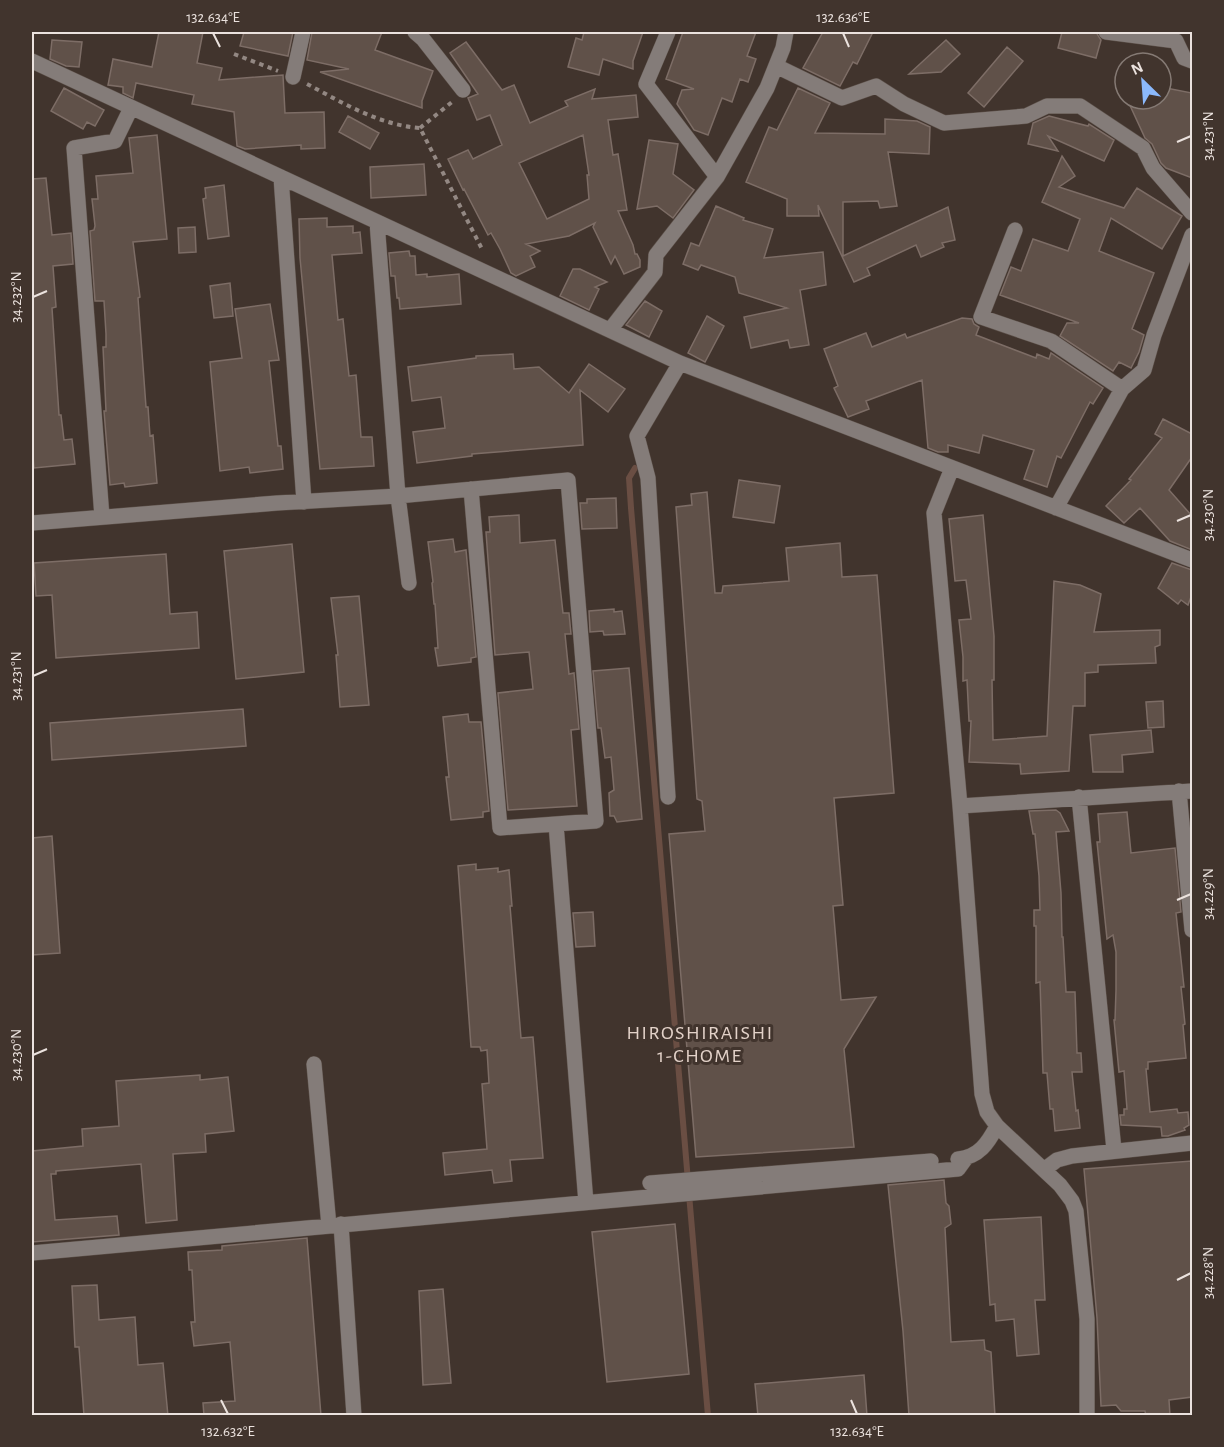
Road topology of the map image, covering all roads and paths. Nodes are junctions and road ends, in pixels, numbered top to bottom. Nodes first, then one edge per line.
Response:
1 (303, 32) edge
2 (415, 32) edge
3 (668, 32) edge
4 (786, 32) edge
5 (1106, 32) edge
6 (234, 54) dead end
7 (1192, 61) edge
8 (32, 62) edge
9 (776, 66) junction
10 (293, 77) junction
11 (463, 90) joint
12 (131, 108) junction
13 (420, 128) junction
14 (281, 177) junction
15 (717, 177) junction
16 (1192, 213) edge
17 (377, 222) junction
18 (1015, 230) dead end
19 (1192, 235) edge
20 (496, 278) junction
21 (610, 330) junction
22 (680, 363) junction
23 (1122, 389) junction
24 (952, 468) junction
25 (471, 489) junction
26 (398, 496) junction
27 (304, 502) junction
28 (1056, 508) junction
29 (102, 517) junction
30 (32, 523) edge
31 (1192, 560) edge
32 (409, 583) dead end
33 (1186, 791) edge
34 (668, 796) dead end
35 (1079, 797) junction
36 (960, 806) junction
37 (556, 824) junction
38 (1192, 930) edge
39 (314, 1064) dead end
40 (997, 1126) junction
41 (1192, 1143) edge
42 (1114, 1150) junction
43 (1045, 1169) junction
44 (650, 1183) dead end
45 (687, 1187) junction
46 (586, 1203) junction
47 (335, 1225) junction
48 (32, 1253) edge
49 (354, 1416) edge
50 (1087, 1416) edge

1 - 10 street
2 - 11 street
3 - 15 street
4 - 9 street
5 - 7 street
6 - 10 path
8 - 12 street
9 - 15 street
9 - 16 street
10 - 13 path
11 - 13 path
12 - 14 street
12 - 29 street
13 - 20 path
14 - 17 street
14 - 27 street
15 - 21 street
17 - 20 street
17 - 26 street
18 - 23 street
19 - 23 street
20 - 21 street
21 - 22 street
22 - 24 street
22 - 34 street
23 - 28 street
24 - 28 street
24 - 36 street
25 - 26 street
25 - 37 street
25 - 37 street
26 - 27 street
26 - 32 street
27 - 29 street
28 - 31 street
29 - 30 street
33 - 35 street
33 - 38 street
35 - 36 street
35 - 42 street
36 - 40 street
37 - 46 street
39 - 47 street
40 - 43 street
40 - 45 street
41 - 42 street
42 - 43 street
43 - 50 street
44 - 45 street
45 - 46 street
46 - 47 street
47 - 48 street
47 - 49 street

